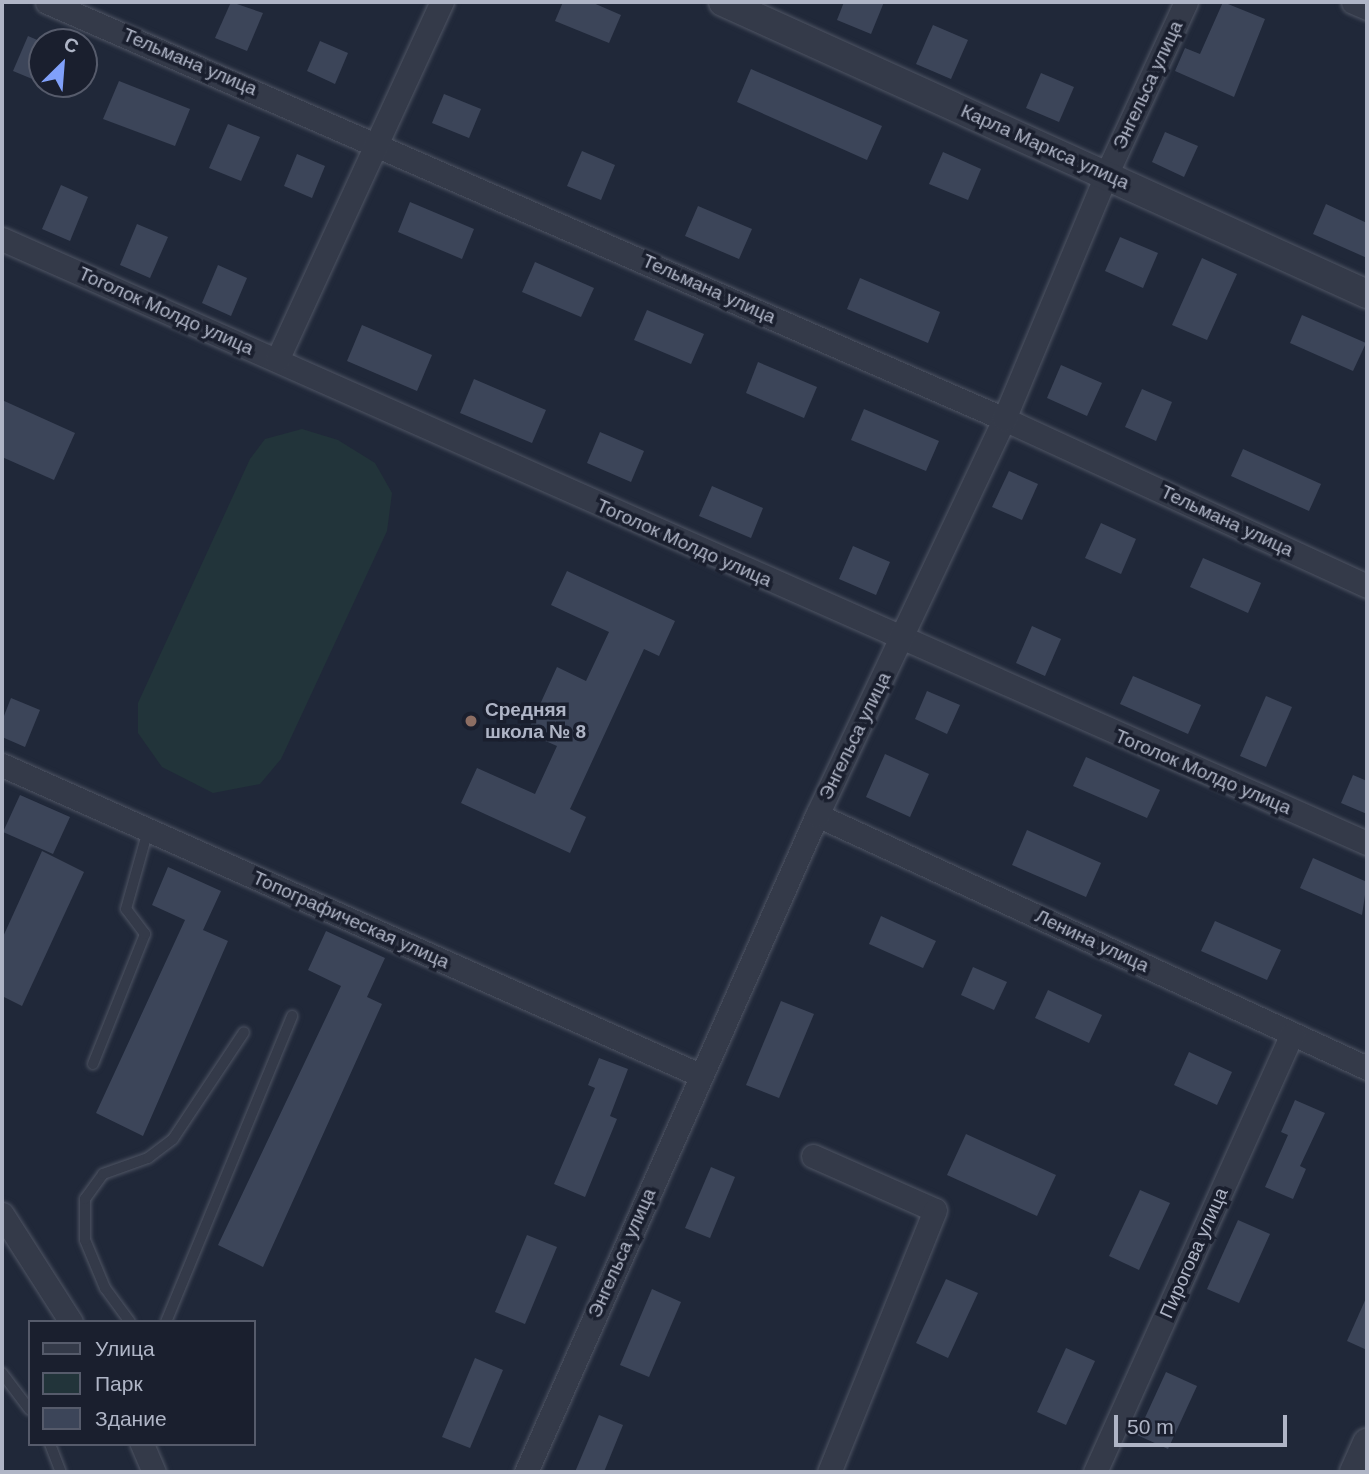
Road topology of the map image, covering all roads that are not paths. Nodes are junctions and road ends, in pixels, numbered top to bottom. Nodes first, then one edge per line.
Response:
1 (47, 2) edge
2 (442, 2) edge
3 (723, 2) edge
4 (1186, 2) edge
5 (1353, 2) edge
6 (1367, 8) edge
7 (379, 143) junction
8 (1106, 175) junction
9 (2, 239) edge
10 (1367, 294) edge
11 (277, 360) junction
12 (1004, 419) junction
13 (1367, 586) edge
14 (901, 640) junction
15 (3, 769) edge
16 (817, 815) junction
17 (148, 830) junction
18 (1367, 843) edge
19 (292, 1016) dead end
20 (244, 1032) dead end
21 (1292, 1034) junction
22 (93, 1064) dead end
23 (1367, 1068) edge
24 (700, 1075) junction
25 (813, 1157) dead end
26 (2, 1214) edge
27 (70, 1320) edge
28 (129, 1320) edge
29 (167, 1320) edge
30 (2, 1373) edge
31 (28, 1407) edge
32 (1367, 1443) edge
33 (51, 1446) edge
34 (143, 1446) edge
35 (61, 1472) edge
36 (154, 1472) edge
37 (526, 1472) edge
38 (829, 1472) edge
39 (1095, 1472) edge
40 (1354, 1472) edge

1 - 7 street, Тельмана улица
2 - 7 street
3 - 8 street, Карла Маркса улица
4 - 8 street, Энгельса улица
5 - 6 street
7 - 11 street
7 - 12 street, Тельмана улица
8 - 10 street, Карла Маркса улица
8 - 12 street, Энгельса улица
9 - 11 street, Тоголок Молдо улица
11 - 14 street, Тоголок Молдо улица
12 - 13 street, Тельмана улица
12 - 14 street, Энгельса улица
14 - 16 street, Энгельса улица
14 - 18 street, Тоголок Молдо улица
15 - 17 street, Топографическая улица
16 - 21 street, Ленина улица
16 - 24 street, Энгельса улица
17 - 22 lane
17 - 24 street, Топографическая улица
19 - 29 lane
20 - 28 lane
21 - 23 street, Ленина улица
21 - 39 street, Пирогова улица
24 - 37 street, Энгельса улица
25 - 38 street
26 - 27 street
30 - 31 lane
32 - 40 street
33 - 35 lane
34 - 36 street

